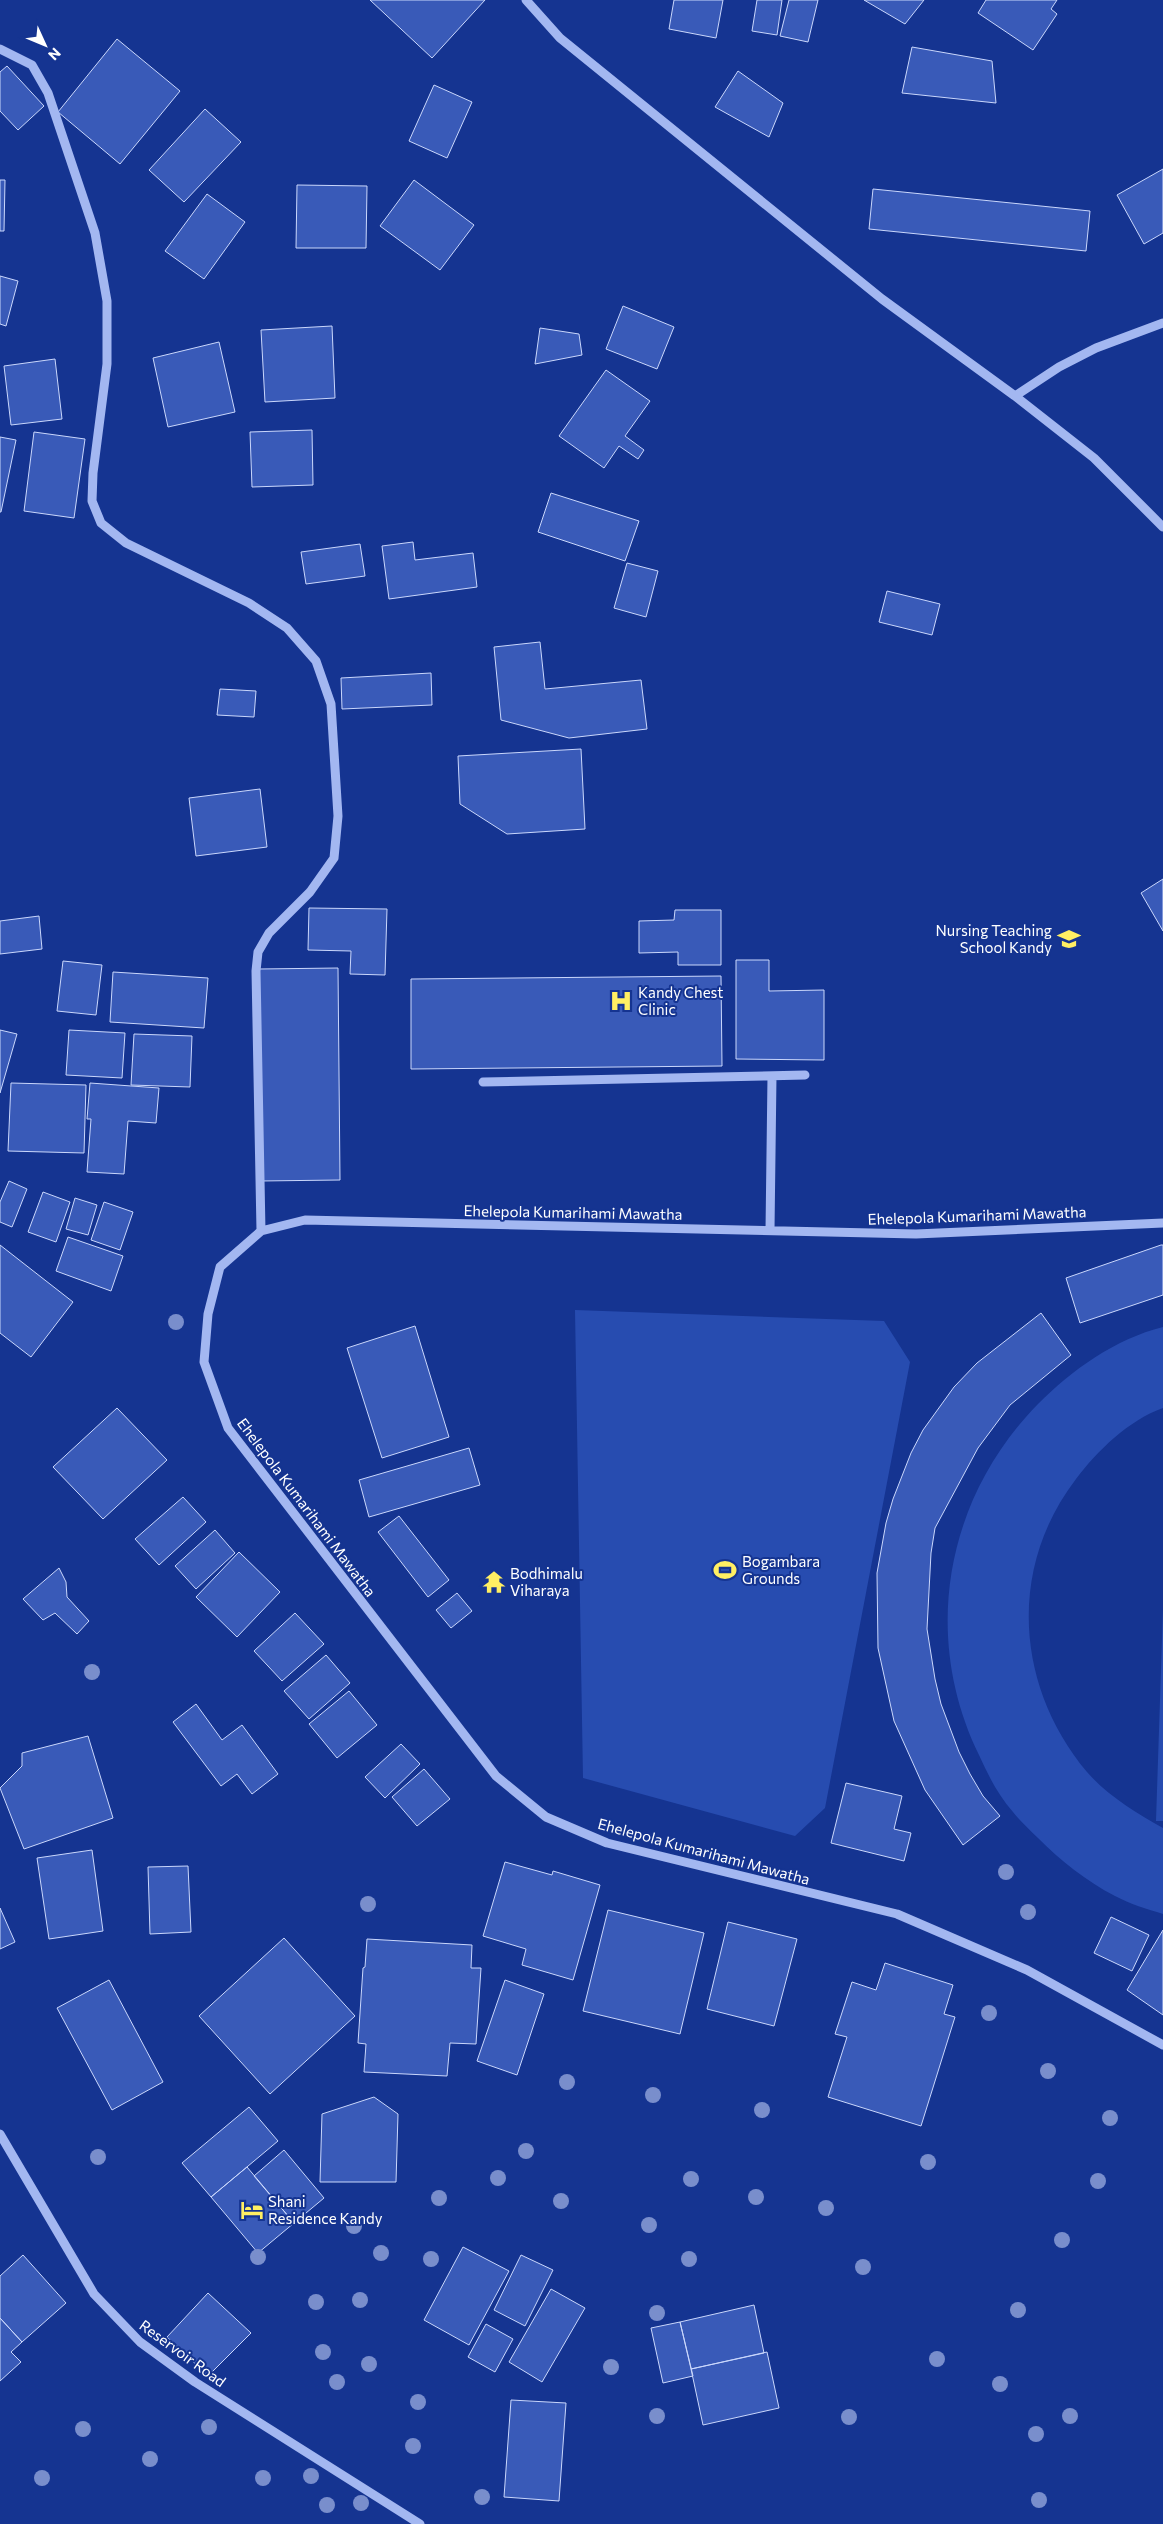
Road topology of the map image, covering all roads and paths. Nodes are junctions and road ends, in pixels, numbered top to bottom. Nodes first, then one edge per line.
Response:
1 (526, 0) edge
2 (0, 49) edge
3 (1163, 323) edge
4 (1014, 396) junction
5 (1163, 527) edge
6 (805, 1075) dead end
7 (772, 1076) junction
8 (483, 1082) dead end
9 (1163, 1223) edge
10 (770, 1230) junction
11 (260, 1231) junction
12 (1163, 2045) edge
13 (0, 2134) edge
14 (420, 2524) edge

1 - 4 street
2 - 11 street
3 - 4 street
4 - 5 street
6 - 7 street
7 - 8 street
7 - 10 street
9 - 10 street, Ehelepola Kumarihami Mawatha
10 - 11 street, Ehelepola Kumarihami Mawatha
11 - 12 street, Ehelepola Kumarihami Mawatha
13 - 14 street, Reservoir Road

